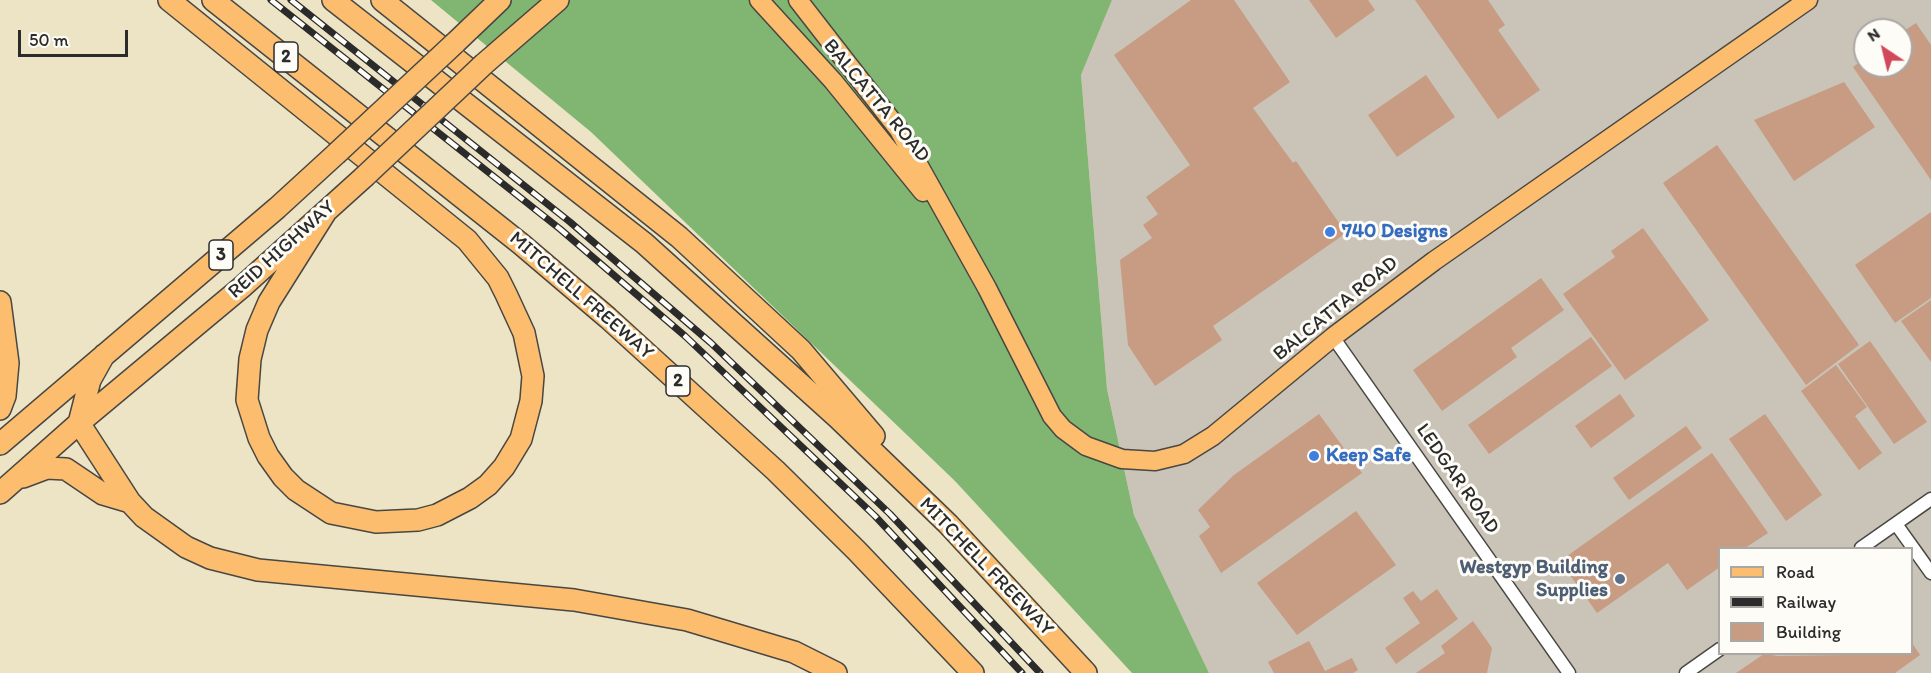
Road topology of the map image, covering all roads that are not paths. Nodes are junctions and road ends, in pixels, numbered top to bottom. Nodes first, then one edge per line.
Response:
1 (169, 0) edge
2 (213, 0) edge
3 (333, 0) edge
4 (382, 0) edge
5 (500, 0) edge
6 (558, 0) edge
7 (759, 0) edge
8 (798, 0) edge
9 (1797, 3) edge
10 (325, 213) junction
11 (955, 234) junction
12 (0, 302) edge
13 (1333, 337) junction
14 (104, 355) junction
15 (0, 409) edge
16 (79, 423) junction
17 (0, 444) edge
18 (7, 486) edge
19 (1931, 499) edge
20 (130, 502) junction
21 (948, 524) junction
22 (1896, 524) junction
23 (1864, 547) edge
24 (1912, 547) edge
25 (1913, 548) edge
26 (1931, 573) edge
27 (1718, 650) edge
28 (836, 673) edge
29 (973, 673) edge
30 (1086, 673) edge
31 (1569, 673) edge
32 (1686, 673) edge

1 - 10 highway
2 - 29 highway, MITCHELL FREEWAY / 2
3 - 21 highway, MITCHELL FREEWAY
4 - 21 highway
5 - 14 highway, REID HIGHWAY / 3, bridge
6 - 10 highway, REID HIGHWAY / 3, bridge
7 - 11 main road, BALCATTA ROAD
8 - 11 main road, BALCATTA ROAD
9 - 13 main road, BALCATTA ROAD
10 - 16 highway, REID HIGHWAY / 3
11 - 13 main road, BALCATTA ROAD
12 - 15 highway
13 - 31 street, LEDGAR ROAD
14 - 16 highway
14 - 17 highway, REID HIGHWAY / 3
16 - 18 highway, REID HIGHWAY / 3
16 - 20 highway
18 - 20 highway
19 - 22 street
20 - 28 highway
21 - 30 highway, MITCHELL FREEWAY
22 - 23 street
22 - 24 street
25 - 26 street
27 - 32 street

